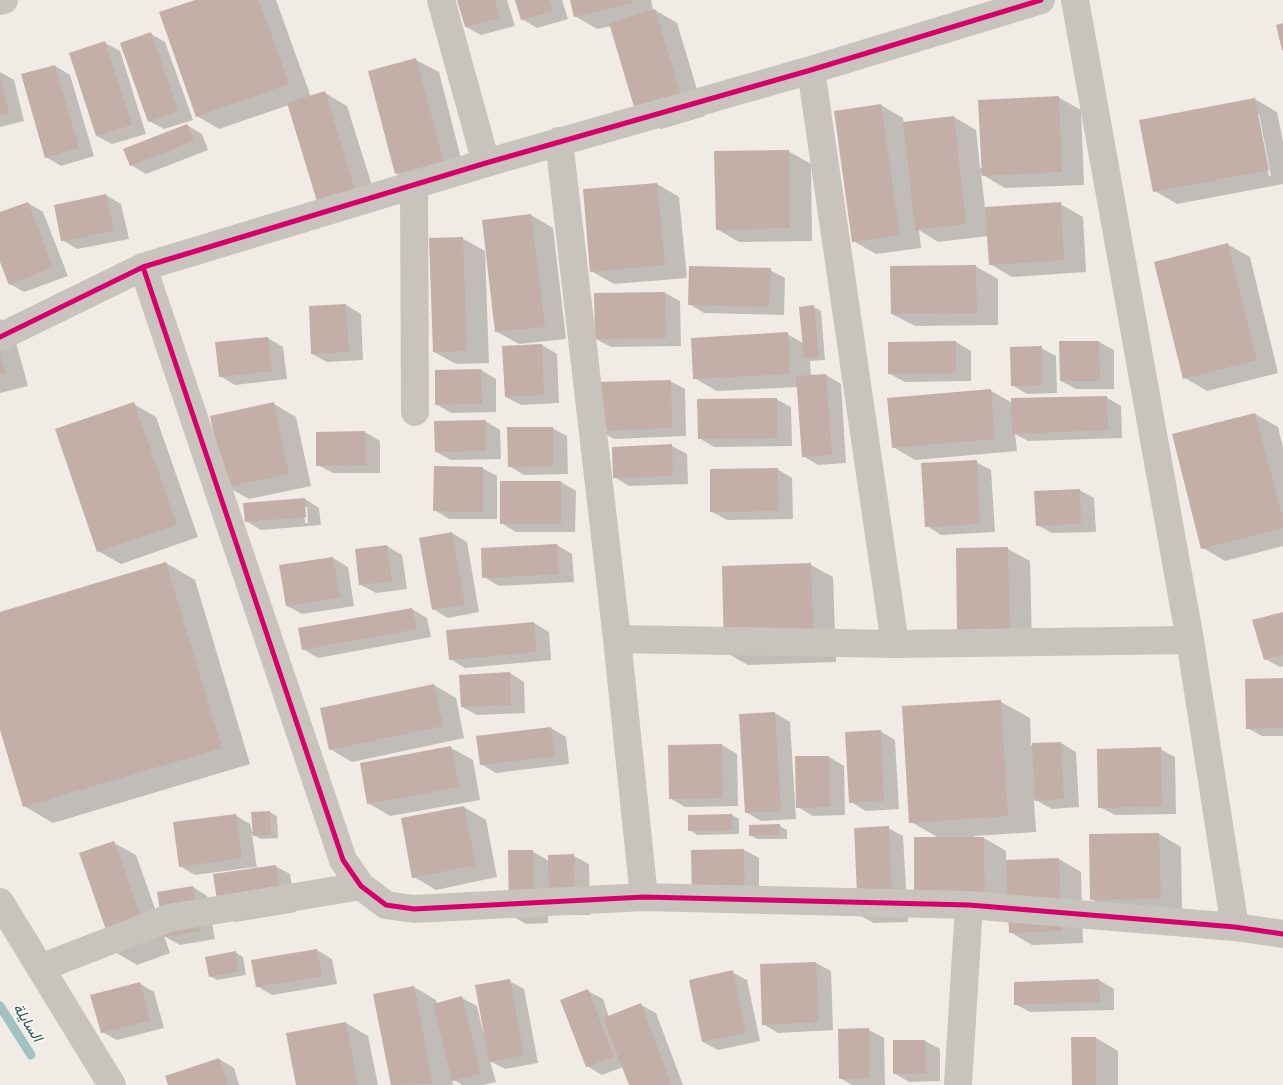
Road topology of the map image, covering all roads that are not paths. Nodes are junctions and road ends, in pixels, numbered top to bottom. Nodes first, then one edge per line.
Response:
1 (4, 0) edge
2 (441, 0) edge
3 (1041, 0) edge
4 (1075, 0) edge
5 (0, 1) edge
6 (811, 70) junction
7 (559, 142) junction
8 (486, 163) junction
9 (414, 185) junction
10 (144, 267) junction
11 (0, 337) edge
12 (415, 412) dead end
13 (617, 639) junction
14 (1190, 640) junction
15 (894, 644) junction
16 (361, 886) junction
17 (644, 897) junction
18 (0, 902) edge
19 (969, 905) junction
20 (1235, 927) junction
21 (1283, 934) edge
22 (40, 968) junction
23 (112, 1085) edge
24 (958, 1085) edge

1 - 5 street
2 - 8 street
3 - 6 street
4 - 14 street
6 - 7 street
6 - 15 street
7 - 8 street
7 - 13 street
8 - 9 street
9 - 10 street
9 - 12 street
10 - 11 street
10 - 16 street
13 - 15 street
13 - 17 street
14 - 15 street
14 - 20 street
16 - 17 street
16 - 22 street
17 - 19 street
18 - 22 street
19 - 20 street
19 - 24 street
20 - 21 street
22 - 23 street

